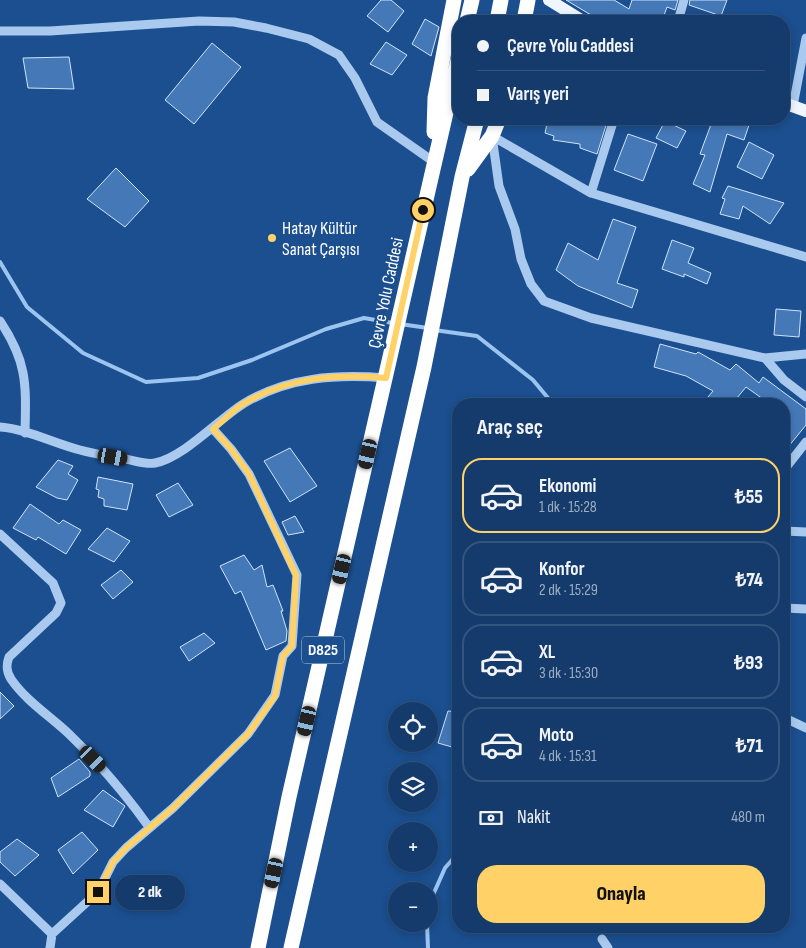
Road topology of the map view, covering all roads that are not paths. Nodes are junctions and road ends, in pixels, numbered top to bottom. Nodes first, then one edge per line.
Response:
1 (454, 0) edge
2 (472, 0) edge
3 (501, 0) edge
4 (528, 0) edge
5 (550, 0) edge
6 (684, 0) edge
7 (468, 15) edge
8 (498, 15) edge
9 (525, 15) edge
10 (574, 15) edge
11 (680, 15) edge
12 (0, 31) edge
13 (806, 38) edge
14 (452, 85) edge
15 (790, 98) edge
16 (790, 106) edge
17 (806, 112) edge
18 (475, 125) edge
19 (497, 125) edge
20 (612, 125) edge
21 (492, 136) junction
22 (432, 168) junction
23 (462, 177) junction
24 (591, 193) junction
25 (806, 257) edge
26 (0, 321) edge
27 (806, 354) edge
28 (765, 358) junction
29 (386, 378) junction
30 (806, 397) edge
31 (0, 427) edge
32 (213, 429) junction
33 (25, 433) junction
34 (806, 442) edge
35 (790, 462) edge
36 (790, 531) edge
37 (806, 532) edge
38 (0, 534) edge
39 (790, 608) edge
40 (806, 609) edge
41 (9, 657) junction
42 (0, 665) edge
43 (790, 720) edge
44 (806, 728) edge
45 (149, 827) junction
46 (0, 884) edge
47 (52, 934) junction
48 (602, 939) dead end
49 (50, 948) edge
50 (258, 948) edge
51 (291, 948) edge
52 (608, 948) edge

1 - 22 highway
2 - 7 highway
3 - 8 highway
4 - 9 highway
5 - 10 main road
6 - 11 street
12 - 22 street
13 - 15 street
14 - 22 highway, Çevre Yolu Caddesi / D825
16 - 17 main road
18 - 23 highway, D825
19 - 21 highway
20 - 24 street
21 - 23 highway
21 - 24 street
21 - 28 street
22 - 29 highway, Çevre Yolu Caddesi / D825
23 - 51 highway, D825
24 - 25 street
26 - 33 street
27 - 28 street
28 - 30 street
29 - 32 street
29 - 50 highway, Çevre Yolu Caddesi / D825
31 - 33 street
32 - 33 street
32 - 45 street
34 - 35 street
36 - 37 street
38 - 41 street
39 - 40 street
41 - 42 street
41 - 45 street
43 - 44 street
45 - 47 street
46 - 47 street
47 - 49 street
48 - 52 street

